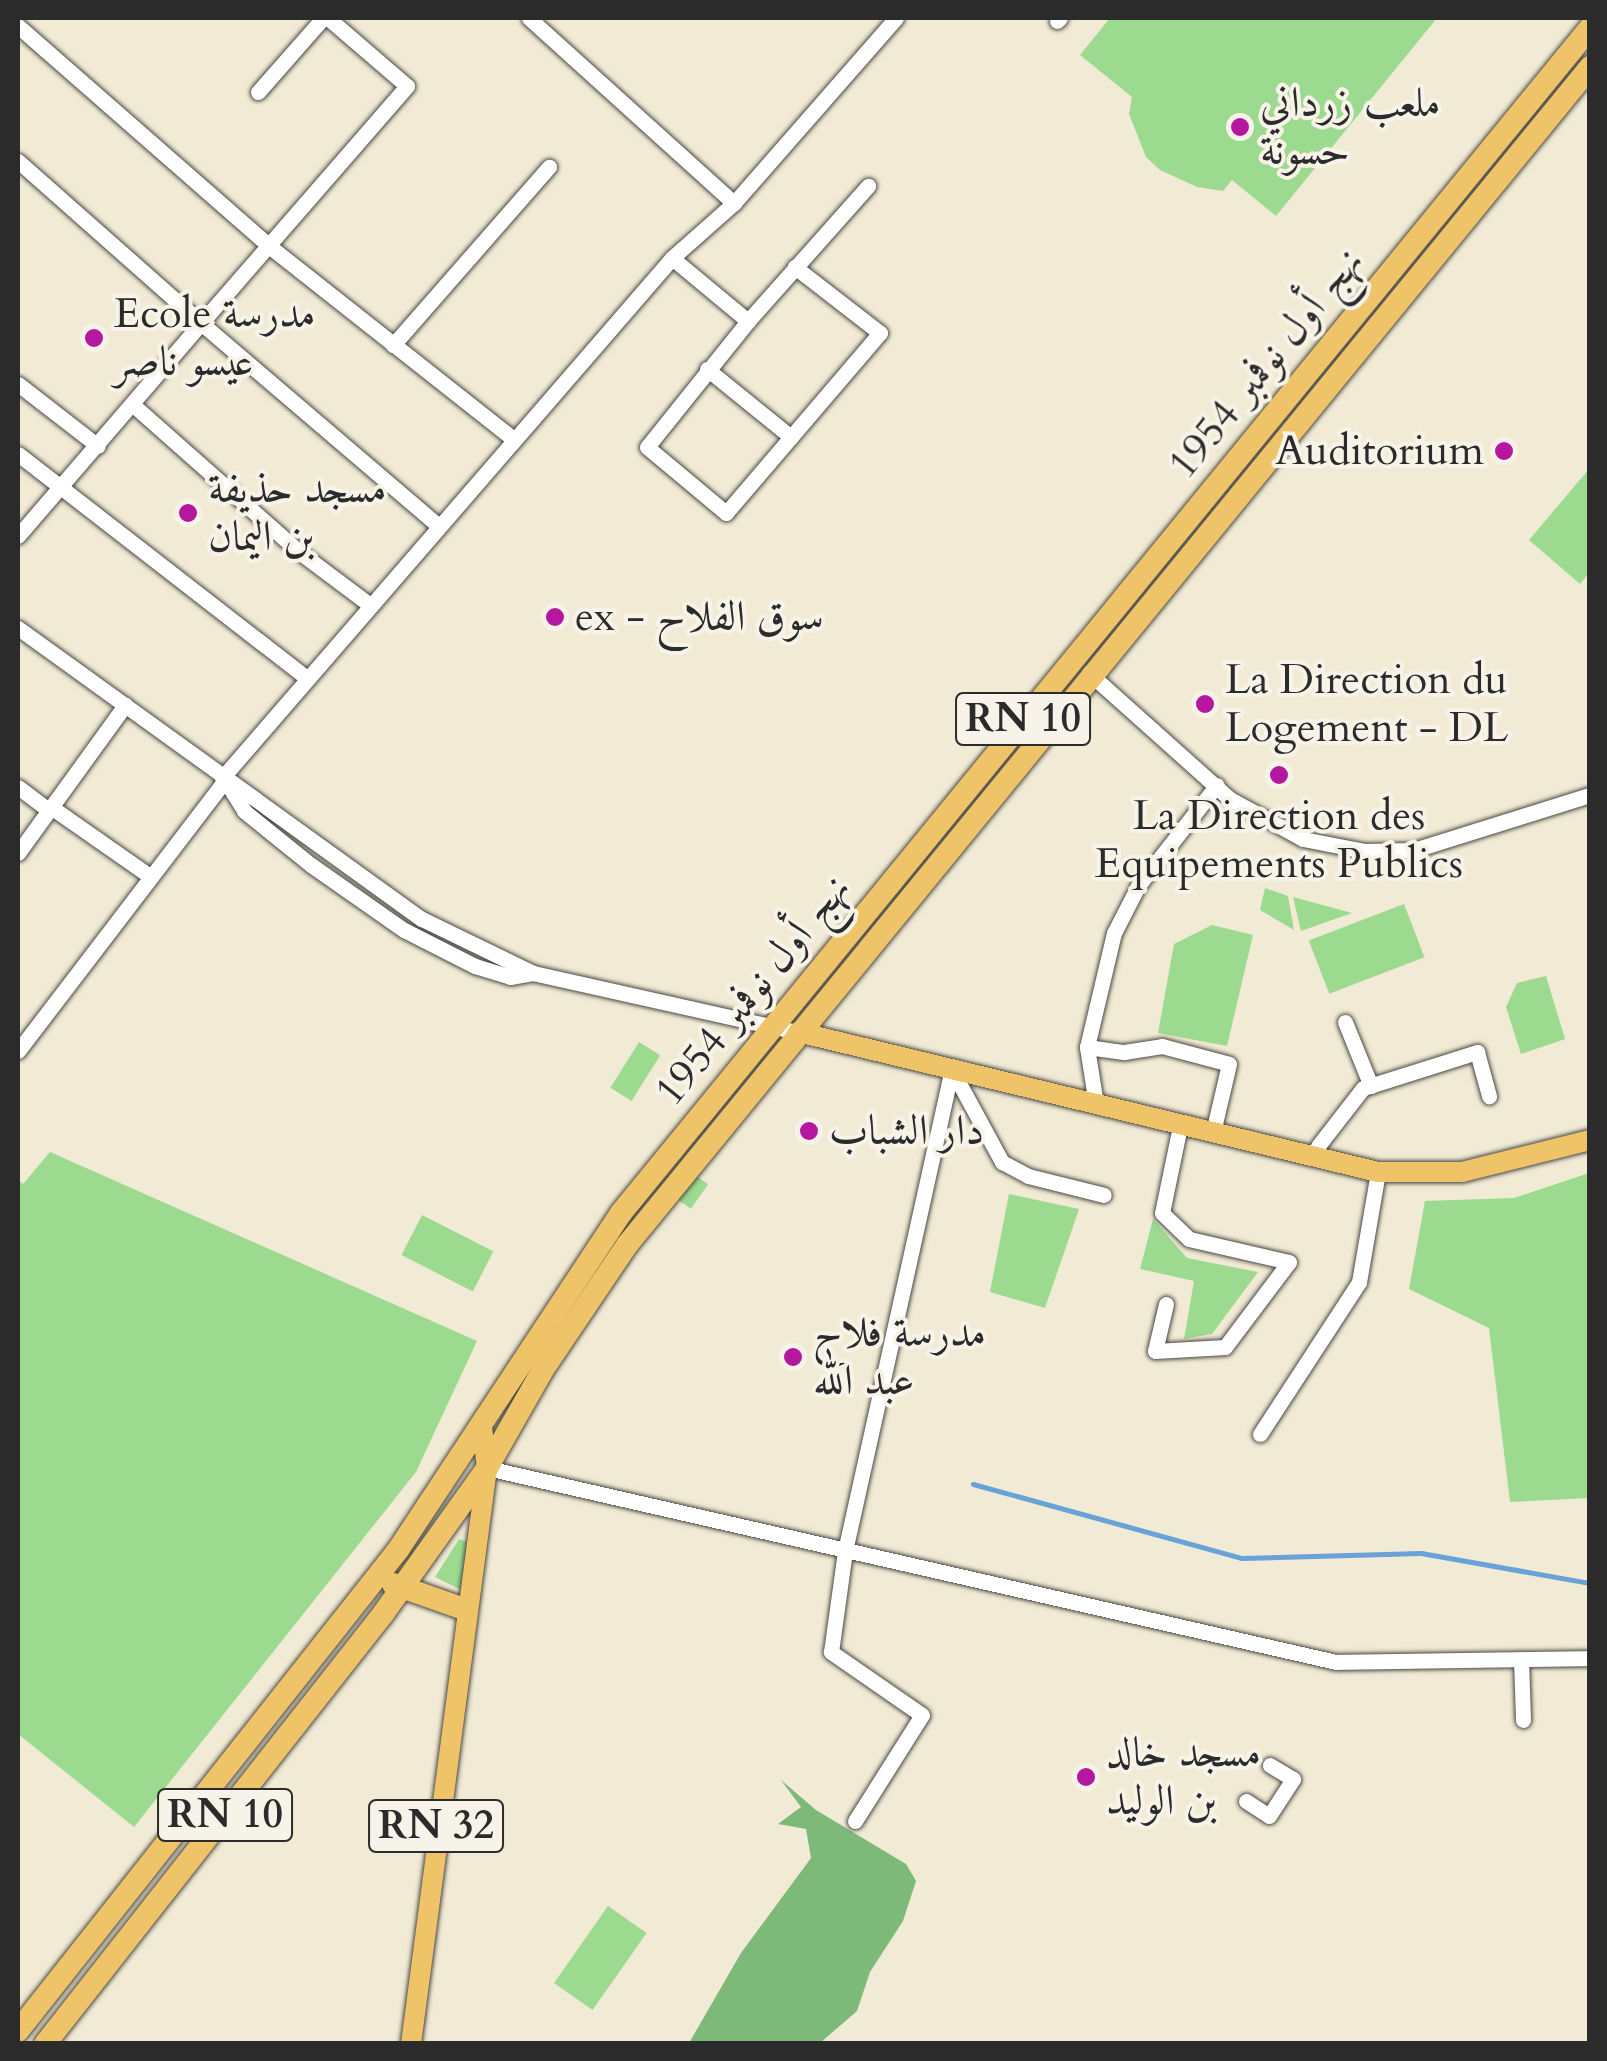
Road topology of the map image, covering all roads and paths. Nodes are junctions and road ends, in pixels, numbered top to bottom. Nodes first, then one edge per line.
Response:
1 (325, 18) edge
2 (528, 18) edge
3 (896, 18) edge
4 (18, 26) edge
5 (1590, 28) edge
6 (1590, 67) edge
7 (258, 92) dead end
8 (18, 162) edge
9 (549, 167) dead end
10 (868, 186) dead end
11 (734, 203) junction
12 (270, 246) junction
13 (672, 258) junction
14 (795, 267) junction
15 (748, 321) junction
16 (201, 323) junction
17 (393, 345) junction
18 (707, 370) junction
19 (18, 384) edge
20 (132, 404) junction
21 (791, 436) junction
22 (513, 439) junction
23 (98, 446) junction
24 (18, 454) edge
25 (65, 485) junction
26 (1218, 502) junction
27 (439, 526) junction
28 (18, 536) edge
29 (370, 605) junction
30 (18, 628) edge
31 (1089, 673) junction
32 (306, 677) junction
33 (125, 706) junction
34 (223, 779) junction
35 (1216, 785) junction
36 (18, 787) edge
37 (1590, 795) edge
38 (971, 802) junction
39 (50, 808) junction
40 (18, 853) edge
41 (151, 877) junction
42 (857, 922) junction
43 (877, 936) junction
44 (1344, 1022) dead end
45 (770, 1026) junction
46 (798, 1032) junction
47 (1086, 1047) junction
48 (18, 1050) edge
49 (952, 1070) junction
50 (1371, 1086) junction
51 (1489, 1096) dead end
52 (1096, 1104) junction
53 (1180, 1126) junction
54 (1213, 1132) junction
55 (1590, 1140) edge
56 (1318, 1146) dead end
57 (1378, 1172) junction
58 (1104, 1195) dead end
59 (1166, 1304) dead end
60 (482, 1429) junction
61 (1260, 1434) dead end
62 (486, 1468) junction
63 (845, 1552) junction
64 (369, 1586) junction
65 (403, 1586) junction
66 (457, 1606) junction
67 (383, 1614) junction
68 (1590, 1658) edge
69 (1522, 1659) junction
70 (1523, 1720) dead end
71 (1270, 1765) dead end
72 (1246, 1801) dead end
73 (855, 1821) dead end
74 (18, 2031) edge
75 (45, 2044) edge
76 (410, 2044) edge

1 - 7 street
1 - 12 street
2 - 11 street
3 - 11 street
4 - 12 street
5 - 26 highway, نهج أول نوفمبر 1954 / RN 10
6 - 26 highway, نهج أول نوفمبر 1954 / RN 10
8 - 16 street
9 - 17 street
10 - 14 street
11 - 13 street
12 - 16 street
12 - 17 street
13 - 15 street
13 - 22 street
14 - 15 street
14 - 21 street
15 - 18 street
16 - 20 street
16 - 27 street
17 - 22 street
18 - 21 street
18 - 21 street
19 - 23 street
20 - 23 street
20 - 29 street
22 - 27 street
23 - 25 street
24 - 25 street
25 - 28 street
25 - 32 street
26 - 31 highway, نهج أول نوفمبر 1954 / RN 10
26 - 38 highway, نهج أول نوفمبر 1954 / RN 10
27 - 29 street
29 - 32 street
30 - 33 street
31 - 35 street
31 - 38 highway, نهج أول نوفمبر 1954 / RN 10
32 - 34 street
33 - 34 street
33 - 39 street
34 - 41 street
34 - 45 street
35 - 37 street
35 - 47 street
36 - 39 street
38 - 42 highway, نهج أول نوفمبر 1954 / RN 10
38 - 43 highway, نهج أول نوفمبر 1954 / RN 10
39 - 40 street
39 - 41 street
41 - 48 street
42 - 43 highway
42 - 45 highway, نهج أول نوفمبر 1954 / RN 10
43 - 46 highway, نهج أول نوفمبر 1954 / RN 10
44 - 50 street
45 - 46 street
45 - 60 highway, نهج أول نوفمبر 1954 / RN 10
46 - 49 main road
46 - 62 highway, نهج أول نوفمبر 1954 / RN 10
47 - 52 street
47 - 54 street
49 - 52 main road
49 - 58 street
49 - 63 street
50 - 51 street
50 - 56 street
52 - 53 main road
53 - 54 main road
53 - 59 street
54 - 57 main road
55 - 57 main road
57 - 61 street
60 - 62 main road, RN 32
60 - 64 highway, نهج أول نوفمبر 1954 / RN 10
62 - 63 street
62 - 65 highway, نهج أول نوفمبر 1954 / RN 10
62 - 66 main road, RN 32
63 - 69 street
63 - 73 street
64 - 65 highway
64 - 74 highway, نهج أول نوفمبر 1954 / RN 10
65 - 66 highway
65 - 67 highway, نهج أول نوفمبر 1954 / RN 10
66 - 67 highway
66 - 76 main road, RN 32
67 - 75 highway, نهج أول نوفمبر 1954 / RN 10
68 - 69 street
69 - 70 street
71 - 72 street

